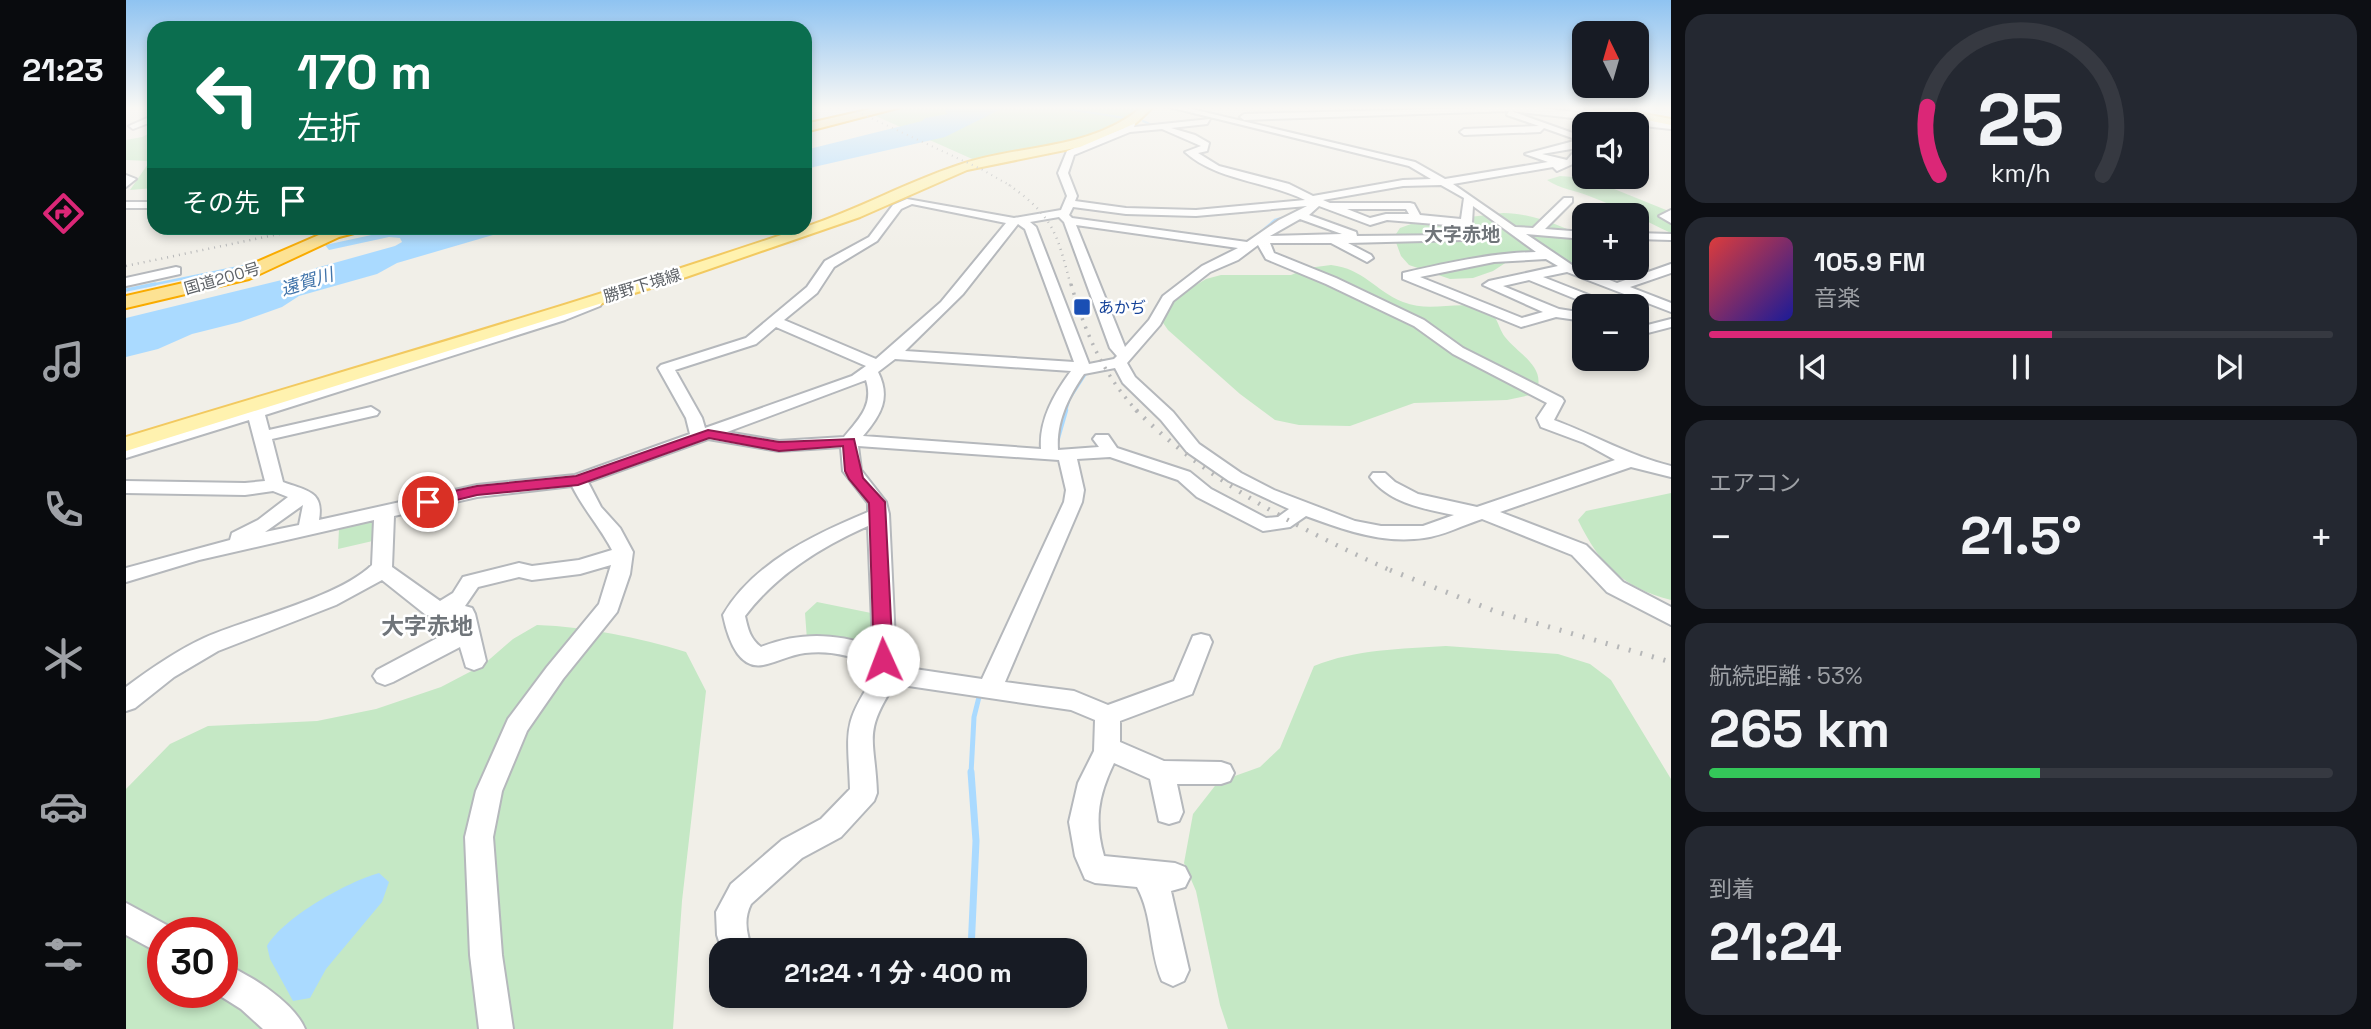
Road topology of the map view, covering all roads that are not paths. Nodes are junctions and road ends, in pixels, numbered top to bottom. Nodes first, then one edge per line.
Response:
1 (1025, 155) edge
2 (1069, 155) edge
3 (1189, 155) edge
4 (1379, 155) edge
5 (1534, 155) edge
6 (1572, 159) edge
7 (1564, 162) junction
8 (126, 178) edge
9 (1445, 182) junction
10 (126, 184) edge
11 (1469, 197) junction
12 (1568, 200) dead end
13 (126, 205) edge
14 (147, 205) edge
15 (1306, 206) junction
16 (1067, 213) junction
17 (1671, 213) edge
18 (1016, 220) junction
19 (1671, 220) edge
20 (1466, 223) junction
21 (812, 229) edge
22 (1510, 229) junction
23 (1535, 233) junction
24 (329, 235) edge
25 (796, 235) edge
26 (1572, 235) edge
27 (1649, 236) edge
28 (1671, 237) edge
29 (1336, 241) junction
30 (1252, 243) junction
31 (1546, 255) junction
32 (1367, 258) dead end
33 (1296, 267) junction
34 (1444, 267) junction
35 (1568, 268) junction
36 (1671, 268) edge
37 (176, 271) dead end
38 (1336, 274) dead end
39 (1529, 276) junction
40 (1478, 280) junction
41 (126, 282) edge
42 (1616, 287) junction
43 (614, 294) junction
44 (1574, 294) edge
45 (126, 302) edge
46 (1671, 308) edge
47 (1556, 313) junction
48 (1572, 315) edge
49 (776, 322) junction
50 (1122, 359) junction
51 (879, 363) junction
52 (1083, 368) junction
53 (342, 377) junction
54 (262, 411) junction
55 (371, 412) dead end
56 (173, 429) junction
57 (704, 435) junction
58 (263, 436) junction
59 (849, 442) junction
60 (126, 444) edge
61 (126, 453) edge
62 (1060, 455) junction
63 (1630, 461) junction
64 (1671, 472) edge
65 (1379, 477) dead end
66 (578, 480) junction
67 (275, 485) junction
68 (126, 487) edge
69 (302, 496) junction
70 (1305, 507) junction
71 (384, 512) junction
72 (1480, 513) junction
73 (879, 514) junction
74 (308, 530) junction
75 (217, 550) junction
76 (622, 554) junction
77 (381, 569) junction
78 (126, 576) edge
79 (447, 608) junction
80 (1671, 617) edge
81 (468, 632) junction
82 (1201, 642) dead end
83 (474, 661) dead end
84 (887, 666) junction
85 (386, 676) dead end
86 (990, 688) junction
87 (126, 701) edge
88 (1108, 715) junction
89 (1107, 748) junction
90 (1162, 772) junction
91 (1221, 773) dead end
92 (1169, 813) dead end
93 (1160, 876) joint
94 (126, 918) edge
95 (147, 930) edge
96 (733, 938) edge
97 (1173, 970) dead end
98 (238, 990) edge
99 (288, 1029) edge
100 (496, 1029) edge

1 - 21 main road, 勝野下境線
2 - 16 street
3 - 15 street
4 - 9 street
5 - 7 street
6 - 7 street
7 - 9 street
8 - 10 street
9 - 11 street
9 - 15 street
11 - 20 street
11 - 22 street
12 - 23 street
13 - 14 street
15 - 16 street
15 - 20 street
15 - 29 street
15 - 30 street
15 - 30 street
16 - 18 street
16 - 30 street
16 - 50 street
17 - 19 street
18 - 49 street
18 - 51 street
18 - 52 street
20 - 29 street
22 - 23 street
22 - 31 street
23 - 26 street
24 - 45 highway, 国道200号
25 - 43 main road, 勝野下境線
27 - 28 street
29 - 30 street
29 - 32 street
30 - 33 street
30 - 50 street
31 - 34 street
31 - 35 street
33 - 38 street
33 - 63 street
34 - 40 street
34 - 47 street
35 - 39 street
35 - 42 street
36 - 42 street
37 - 41 street
39 - 40 street
39 - 44 street
40 - 47 street
42 - 46 street
43 - 53 main road, 勝野下境線
43 - 54 street
47 - 48 street
49 - 51 street
49 - 57 street
50 - 52 street
50 - 70 street
51 - 52 street
51 - 57 street
51 - 59 street
52 - 62 street
53 - 54 street
53 - 56 main road, 勝野下境線
54 - 56 street
54 - 58 street
54 - 61 street
55 - 58 street
56 - 60 main road, 勝野下境線
57 - 59 street
57 - 66 street
58 - 67 street
59 - 62 street
59 - 73 street
62 - 70 street
62 - 86 street
63 - 64 street
63 - 72 street
65 - 72 street
66 - 71 street
66 - 76 street
67 - 68 street
67 - 69 street
69 - 74 street
69 - 75 street
70 - 72 street
71 - 74 street
71 - 77 street
72 - 80 street
73 - 84 street
73 - 84 street
74 - 75 street
75 - 78 street
76 - 79 street
76 - 100 street
77 - 79 street
77 - 87 street
79 - 81 street
81 - 83 street
81 - 85 street
82 - 88 street
84 - 86 street
84 - 96 street
86 - 88 street
88 - 89 street
89 - 90 street
89 - 93 street
90 - 91 street
90 - 92 street
93 - 97 street
94 - 95 street
98 - 99 street

